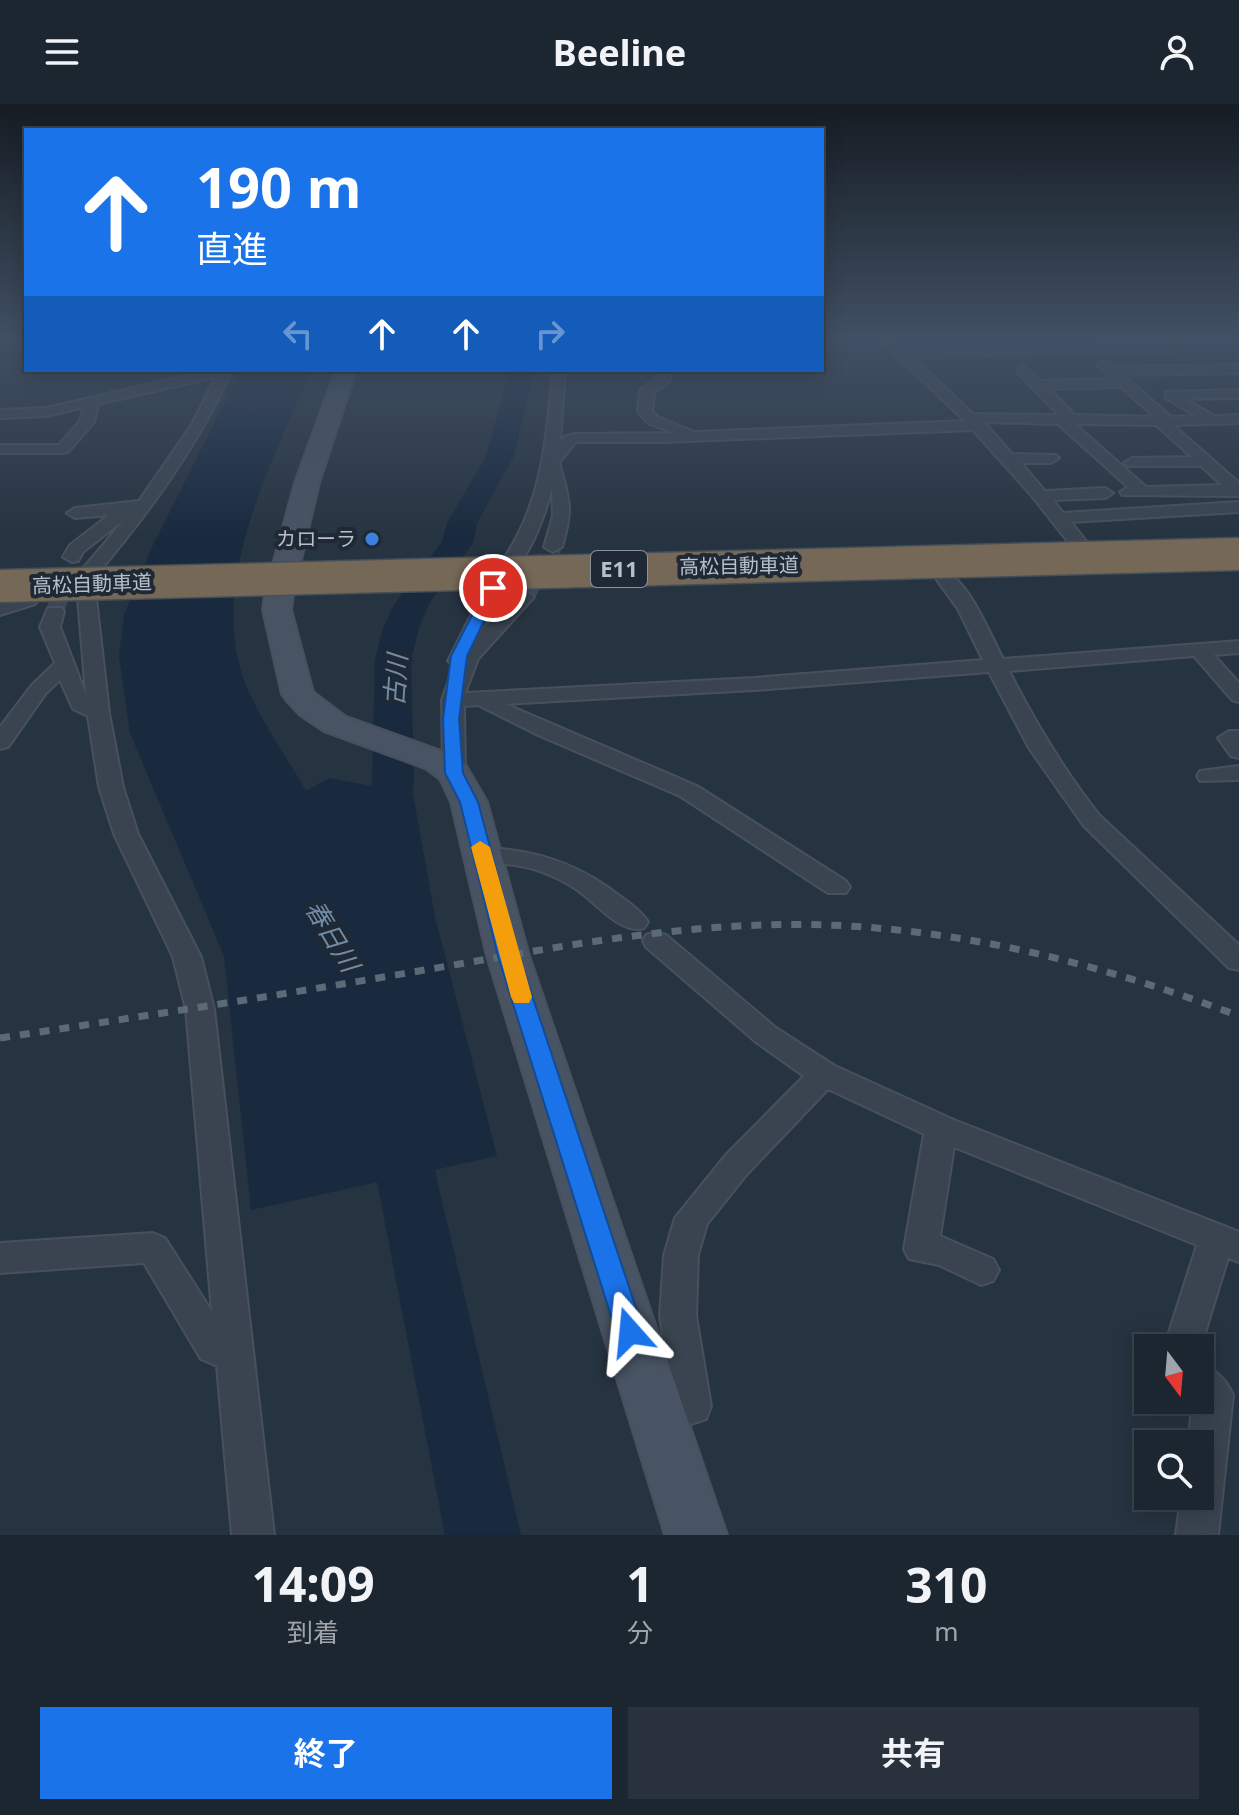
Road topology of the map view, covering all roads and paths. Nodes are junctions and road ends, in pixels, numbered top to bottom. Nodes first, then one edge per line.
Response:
1 (75, 406) edge
2 (91, 406) edge
3 (207, 406) edge
4 (334, 406) edge
5 (556, 406) edge
6 (646, 406) edge
7 (958, 406) edge
8 (1055, 406) edge
9 (1147, 406) edge
10 (1183, 406) edge
11 (0, 414) edge
12 (1239, 419) edge
13 (1211, 420) junction
14 (1068, 422) junction
15 (980, 426) junction
16 (1168, 426) junction
17 (1027, 433) dead end
18 (691, 436) junction
19 (1098, 437) junction
20 (0, 449) edge
21 (1051, 458) dead end
22 (1009, 459) junction
23 (551, 462) junction
24 (1132, 463) dead end
25 (1212, 466) junction
26 (1239, 471) edge
27 (1238, 490) edge
28 (153, 491) junction
29 (1105, 493) dead end
30 (1042, 496) junction
31 (1239, 507) edge
32 (128, 509) junction
33 (75, 513) dead end
34 (1060, 518) junction
35 (553, 547) tunnel mouth
36 (1083, 549) dead end
37 (1239, 554) edge
38 (72, 557) tunnel mouth
39 (1239, 562) edge
40 (510, 563) dead end
41 (944, 577) dead end
42 (493, 588) dead end
43 (9, 593) edge
44 (525, 597) tunnel mouth
45 (0, 609) edge
46 (55, 612) tunnel mouth
47 (1239, 647) edge
48 (1199, 650) junction
49 (996, 665) junction
50 (63, 666) junction
51 (454, 693) junction
52 (1239, 696) edge
53 (481, 697) junction
54 (98, 713) junction
55 (7, 724) edge
56 (1239, 738) edge
57 (0, 742) edge
58 (1239, 751) edge
59 (445, 767) junction
60 (1239, 773) edge
61 (1208, 776) dead end
62 (483, 856) junction
63 (837, 887) dead end
64 (1239, 961) edge
65 (824, 1074) junction
66 (941, 1128) junction
67 (1227, 1243) edge
68 (0, 1258) edge
69 (981, 1270) dead end
70 (1188, 1334) edge
71 (235, 1356) junction
72 (1212, 1414) edge
73 (658, 1417) junction
74 (253, 1535) edge
75 (696, 1535) edge
76 (1197, 1535) edge

1 - 11 street
2 - 20 street
3 - 28 street
4 - 59 main road
5 - 23 street
6 - 18 street
7 - 15 street
8 - 14 street
9 - 16 street
10 - 13 street
12 - 13 street
13 - 16 street
14 - 15 street
14 - 16 street
14 - 19 street
15 - 17 street
15 - 18 street
15 - 22 street
16 - 19 street
16 - 25 street
18 - 23 street
19 - 27 street
21 - 22 street
22 - 30 street
23 - 35 street
23 - 40 street
24 - 25 street
25 - 26 street
25 - 27 street
28 - 32 street
28 - 54 street
29 - 30 street
30 - 34 street
31 - 34 street
32 - 33 street
32 - 38 street
34 - 36 street
37 - 43 highway, 高松自動車道 / E11, bridge
39 - 43 highway, 高松自動車道 / E11
41 - 49 street
42 - 51 street
43 - 45 street
44 - 51 street
46 - 50 street
47 - 48 street
48 - 49 street
48 - 52 street
49 - 53 street
49 - 64 street
50 - 54 street
50 - 55 street
51 - 53 street
51 - 59 street
53 - 63 street
54 - 71 street
55 - 57 street
56 - 58 street
59 - 62 main road
60 - 61 street
62 - 65 street
62 - 73 main road
65 - 66 street
65 - 73 street
66 - 67 street
66 - 69 street
67 - 70 street
68 - 71 street
71 - 74 street
72 - 76 street
73 - 75 main road

